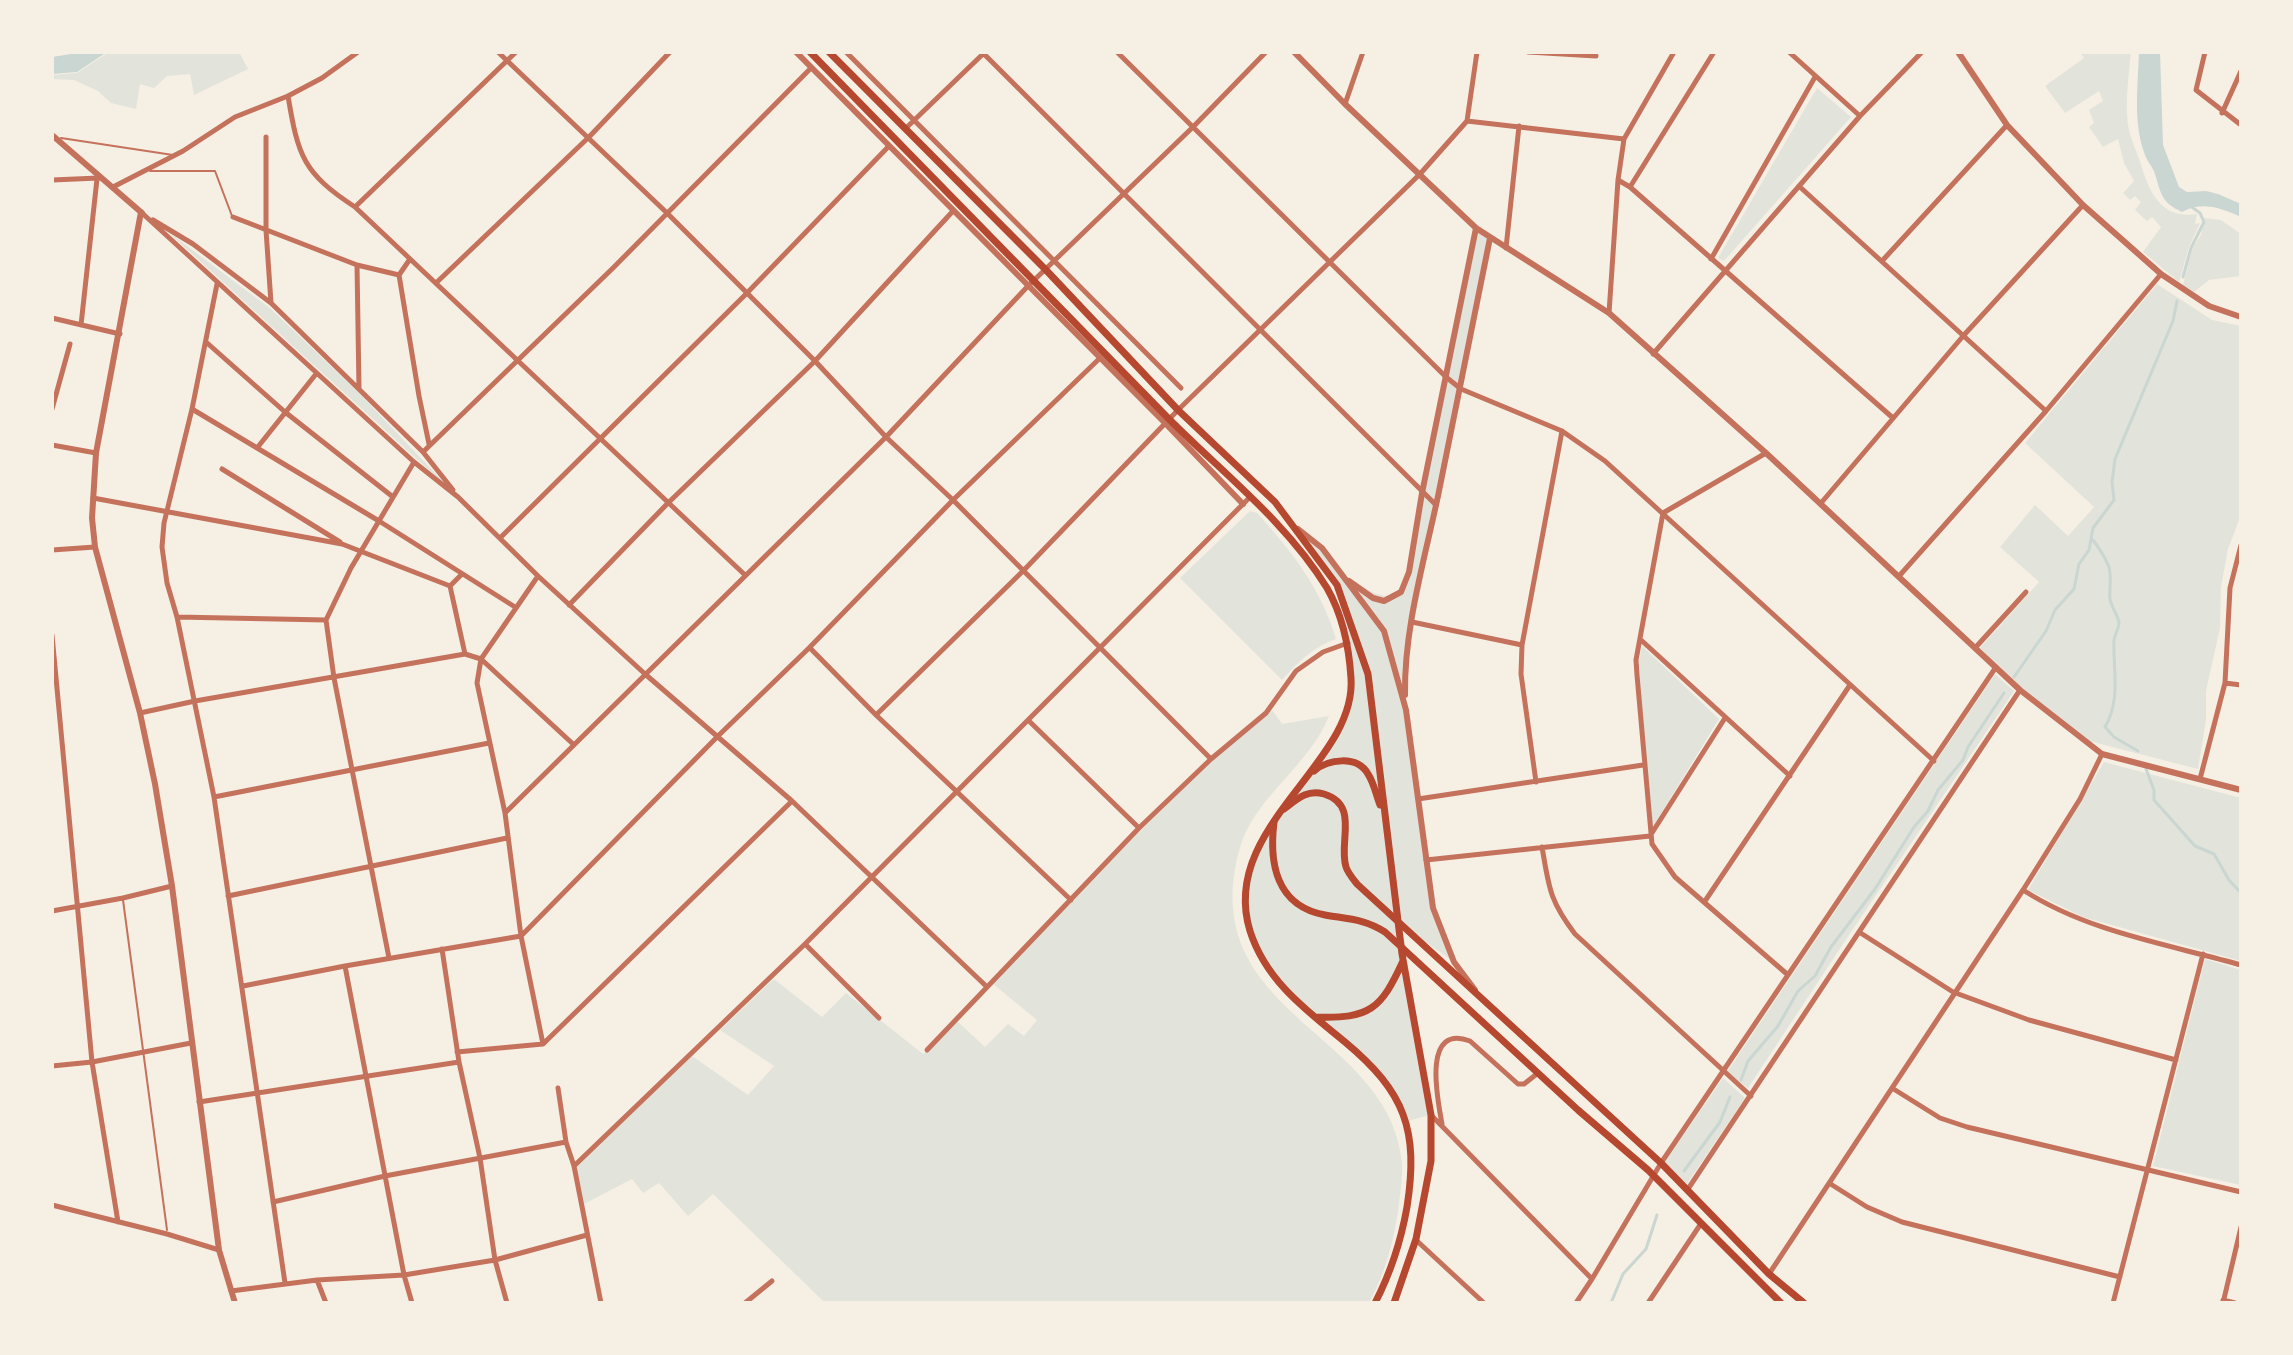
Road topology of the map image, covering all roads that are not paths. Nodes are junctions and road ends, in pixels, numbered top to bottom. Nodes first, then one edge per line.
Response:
1 (358, 52) edge
2 (498, 52) edge
3 (516, 52) edge
4 (670, 52) edge
5 (796, 52) edge
6 (810, 52) edge
7 (829, 52) edge
8 (846, 52) edge
9 (1117, 52) edge
10 (1266, 52) edge
11 (1294, 52) edge
12 (1363, 52) edge
13 (1477, 52) edge
14 (1528, 52) edge
15 (1674, 52) edge
16 (1714, 52) edge
17 (1789, 52) edge
18 (1922, 52) edge
19 (1958, 52) edge
20 (2205, 52) edge
21 (984, 53) edge
22 (1596, 56) dead end
23 (507, 61) junction
24 (811, 68) junction
25 (2241, 71) edge
26 (1815, 77) junction
27 (288, 96) junction
28 (1345, 104) junction
29 (2222, 113) junction
30 (1860, 116) junction
31 (915, 120) junction
32 (1467, 121) junction
33 (2007, 125) junction
34 (2241, 125) edge
35 (1519, 126) junction
36 (1193, 127) junction
37 (905, 129) junction
38 (53, 136) edge
39 (266, 137) dead end
40 (589, 137) junction
41 (1624, 139) junction
42 (889, 146) junction
43 (174, 155) junction
44 (144, 171) junction
45 (1420, 174) junction
46 (100, 178) junction
47 (52, 180) edge
48 (1618, 180) junction
49 (113, 187) junction
50 (1630, 187) junction
51 (1800, 187) junction
52 (1125, 194) junction
53 (2083, 205) junction
54 (355, 207) junction
55 (953, 211) junction
56 (141, 213) junction
57 (667, 213) junction
58 (233, 217) joint
59 (1476, 228) junction
60 (266, 230) junction
61 (1490, 238) junction
62 (1506, 249) junction
63 (410, 259) junction
64 (1711, 259) junction
65 (1330, 261) junction
66 (1882, 261) junction
67 (1054, 262) junction
68 (357, 265) junction
69 (1046, 270) junction
70 (1724, 270) junction
71 (2161, 274) junction
72 (399, 275) junction
73 (1035, 279) junction
74 (218, 283) junction
75 (436, 283) junction
76 (1028, 286) junction
77 (747, 293) junction
78 (271, 303) junction
79 (1609, 313) junction
80 (2241, 317) edge
81 (52, 318) edge
82 (81, 325) junction
83 (1260, 330) junction
84 (120, 334) junction
85 (1964, 335) junction
86 (205, 342) junction
87 (70, 344) dead end
88 (1653, 354) junction
89 (1100, 358) junction
90 (518, 361) junction
91 (815, 361) junction
92 (317, 373) junction
93 (1446, 377) junction
94 (359, 388) junction
95 (1181, 388) dead end
96 (1461, 389) junction
97 (52, 409) edge
98 (192, 409) junction
99 (1178, 410) junction
100 (2046, 411) junction
101 (285, 412) junction
102 (1893, 418) junction
103 (1167, 421) junction
104 (1562, 431) junction
105 (886, 437) junction
106 (601, 439) junction
107 (52, 445) edge
108 (430, 445) junction
109 (257, 448) junction
110 (423, 452) junction
111 (96, 453) junction
112 (1766, 453) junction
113 (414, 462) junction
114 (222, 469) dead end
115 (1422, 493) junction
116 (393, 497) junction
117 (458, 497) junction
118 (1250, 497) junction
119 (93, 498) junction
120 (953, 500) junction
121 (668, 503) junction
122 (1821, 503) junction
123 (1243, 504) junction
124 (1436, 505) junction
125 (166, 510) junction
126 (1663, 513) junction
127 (379, 521) junction
128 (1295, 527) junction
129 (500, 538) junction
130 (342, 544) junction
131 (2241, 545) edge
132 (95, 547) junction
133 (52, 550) edge
134 (361, 552) junction
135 (1024, 570) junction
136 (2237, 572) edge
137 (462, 574) junction
138 (1340, 574) junction
139 (745, 575) junction
140 (1900, 575) junction
141 (538, 576) junction
142 (450, 586) junction
143 (2026, 592) dead end
144 (569, 605) junction
145 (515, 607) junction
146 (177, 617) junction
147 (326, 620) junction
148 (1412, 622) junction
149 (52, 635) edge
150 (1640, 639) junction
151 (1348, 643) junction
152 (1522, 645) junction
153 (809, 648) junction
154 (1975, 648) junction
155 (1100, 649) junction
156 (465, 654) junction
157 (481, 659) junction
158 (1996, 667) junction
159 (645, 674) junction
160 (334, 678) junction
161 (2225, 683) junction
162 (1850, 685) junction
163 (2241, 685) edge
164 (2020, 690) junction
165 (195, 701) junction
166 (1406, 710) junction
167 (140, 713) junction
168 (876, 715) junction
169 (1725, 718) junction
170 (1028, 720) junction
171 (718, 736) junction
172 (489, 743) junction
173 (573, 744) junction
174 (2102, 754) junction
175 (1211, 759) junction
176 (1934, 761) junction
177 (1643, 765) junction
178 (354, 770) junction
179 (1790, 776) junction
180 (2200, 779) junction
181 (1301, 781) junction
182 (1536, 782) junction
183 (2241, 790) edge
184 (958, 792) junction
185 (214, 797) junction
186 (1417, 799) junction
187 (792, 801) junction
188 (505, 813) junction
189 (1279, 813) junction
190 (1385, 815) junction
191 (1274, 822) junction
192 (1139, 828) junction
193 (1650, 836) junction
194 (507, 838) junction
195 (1542, 846) junction
196 (1426, 860) junction
197 (373, 868) junction
198 (871, 877) junction
199 (172, 886) junction
200 (2023, 890) junction
201 (228, 896) junction
202 (123, 898) junction
203 (1071, 900) junction
204 (1705, 901) junction
205 (78, 907) junction
206 (52, 911) edge
207 (1859, 932) junction
208 (521, 936) junction
209 (805, 944) junction
210 (442, 949) junction
211 (2203, 954) junction
212 (1403, 957) junction
213 (389, 958) junction
214 (2241, 965) edge
215 (345, 966) junction
216 (1788, 975) junction
217 (243, 986) junction
218 (986, 986) junction
219 (1953, 992) junction
220 (1490, 1008) junction
221 (1313, 1017) junction
222 (879, 1018) dead end
223 (191, 1043) junction
224 (543, 1044) junction
225 (927, 1050) dead end
226 (142, 1052) junction
227 (457, 1052) junction
228 (2176, 1060) junction
229 (92, 1062) junction
230 (459, 1062) junction
231 (52, 1066) edge
232 (1722, 1072) junction
233 (1538, 1073) junction
234 (367, 1077) junction
235 (558, 1088) dead end
236 (1892, 1088) junction
237 (258, 1093) junction
238 (1751, 1096) junction
239 (199, 1102) junction
240 (1431, 1115) junction
241 (1443, 1126) junction
242 (566, 1142) junction
243 (480, 1158) junction
244 (1661, 1163) junction
245 (574, 1166) junction
246 (2147, 1171) junction
247 (1653, 1175) junction
248 (385, 1176) junction
249 (1829, 1183) junction
250 (1688, 1189) junction
251 (2241, 1192) edge
252 (273, 1202) junction
253 (52, 1205) edge
254 (118, 1222) junction
255 (1700, 1225) junction
256 (2241, 1227) edge
257 (167, 1234) junction
258 (587, 1235) junction
259 (1416, 1239) junction
260 (219, 1250) junction
261 (495, 1260) junction
262 (1769, 1274) junction
263 (404, 1275) junction
264 (2120, 1277) junction
265 (1592, 1279) junction
266 (317, 1280) junction
267 (772, 1281) dead end
268 (285, 1283) junction
269 (231, 1291) junction
270 (2223, 1302) edge
271 (235, 1303) edge
272 (326, 1303) edge
273 (412, 1303) edge
274 (507, 1303) edge
275 (601, 1303) edge
276 (745, 1303) edge
277 (1375, 1303) edge
278 (1394, 1303) edge
279 (1484, 1303) edge
280 (1576, 1303) edge
281 (1648, 1303) edge
282 (1781, 1303) edge
283 (1804, 1303) edge
284 (2113, 1303) edge
285 (2235, 1303) edge

1 - 27 street
2 - 23 street
3 - 23 street
4 - 40 street
5 - 24 street
6 - 73 main road
7 - 37 main road
8 - 31 street
9 - 36 street
10 - 36 street
11 - 28 street
12 - 28 street
13 - 32 street
14 - 22 street
15 - 41 street
16 - 50 street
17 - 26 street
18 - 30 street
19 - 33 street
20 - 29 street
21 - 31 street
21 - 52 street
23 - 40 street
23 - 54 street
24 - 42 street
24 - 57 street
25 - 29 street
26 - 30 street
26 - 64 street
27 - 43 street
27 - 54 street
28 - 45 street
29 - 34 street
30 - 51 street
31 - 37 street
31 - 67 street
32 - 35 street
32 - 45 street
33 - 53 street
33 - 66 street
35 - 41 street
35 - 62 street
36 - 52 street
36 - 65 street
37 - 69 main road
38 - 43 lane
38 - 46 street
39 - 60 street
40 - 57 street
40 - 75 street
41 - 48 street
42 - 55 street
42 - 77 street
43 - 44 street
44 - 49 street
44 - 58 lane
45 - 59 street
45 - 65 street
46 - 47 street
46 - 49 street
46 - 82 street
48 - 50 street
48 - 79 street
49 - 56 street
50 - 64 street
51 - 66 street
51 - 70 street
52 - 67 street
52 - 83 street
53 - 71 street
53 - 85 street
54 - 63 street
55 - 76 street
55 - 91 street
56 - 74 street
56 - 78 street
56 - 84 street
57 - 77 street
57 - 90 street
58 - 60 street
59 - 61 street
59 - 93 street
60 - 68 street
60 - 78 street
61 - 62 street
61 - 96 street
62 - 79 street
63 - 72 street
63 - 75 street
64 - 70 street
65 - 83 street
65 - 93 street
66 - 85 street
67 - 69 street
67 - 95 street
68 - 72 street
68 - 94 street
69 - 73 street
69 - 99 main road
70 - 88 street
70 - 102 street
71 - 80 street
71 - 100 street
72 - 108 street
73 - 76 street
73 - 103 main road
74 - 86 street
74 - 92 street
75 - 90 street
76 - 89 street
76 - 105 street
77 - 91 street
77 - 106 street
78 - 94 street
79 - 88 street
81 - 82 street
82 - 84 street
83 - 99 street
83 - 115 street
84 - 111 street
85 - 100 street
85 - 102 street
86 - 98 street
86 - 101 street
87 - 97 street
88 - 112 street
89 - 103 street
89 - 120 street
90 - 106 street
90 - 108 street
91 - 105 street
91 - 121 street
92 - 101 street
92 - 113 street
93 - 96 street
93 - 115 street
94 - 110 street
96 - 104 street
96 - 124 street
98 - 109 street
98 - 125 street
99 - 103 street
99 - 128 main road
100 - 140 street
101 - 109 street
101 - 116 street
102 - 122 street
103 - 118 main road
103 - 123 street
103 - 135 street
104 - 126 street
104 - 152 street
105 - 120 street
105 - 139 street
106 - 121 street
106 - 129 street
107 - 111 street
108 - 110 street
109 - 127 street
110 - 117 street
111 - 119 street
112 - 122 street
112 - 126 street
113 - 116 street
113 - 117 street
114 - 130 street
115 - 124 street
115 - 138 street
116 - 127 street
117 - 129 street
118 - 123 street
118 - 151 main road
119 - 125 street
119 - 132 street
120 - 135 street
120 - 153 street
121 - 139 street
121 - 144 street
122 - 140 street
123 - 155 street
124 - 148 street
125 - 130 street
125 - 146 street
126 - 150 street
126 - 162 street
127 - 134 street
127 - 137 street
128 - 138 street
128 - 190 main road
129 - 141 street
130 - 134 street
131 - 136 street
132 - 133 street
132 - 167 street
134 - 142 street
134 - 147 street
135 - 155 street
135 - 168 street
136 - 161 street
137 - 142 street
137 - 145 street
138 - 166 street
139 - 159 street
140 - 154 street
141 - 144 street
141 - 145 street
142 - 156 street
143 - 154 street
144 - 159 street
145 - 157 street
146 - 147 street
146 - 165 street
147 - 160 street
148 - 152 street
148 - 166 street
149 - 205 street
150 - 169 street
150 - 177 street
151 - 175 street
151 - 181 main road
152 - 182 street
153 - 168 street
153 - 171 street
154 - 158 street
155 - 170 street
155 - 175 street
156 - 157 street
156 - 160 street
157 - 172 street
157 - 173 street
158 - 164 street
158 - 176 street
159 - 171 street
159 - 173 street
160 - 165 street
160 - 178 street
161 - 163 street
161 - 180 street
162 - 176 street
162 - 179 street
164 - 174 street
164 - 207 street
165 - 167 street
165 - 185 street
166 - 186 street
167 - 199 street
168 - 184 street
169 - 179 street
169 - 193 street
170 - 184 street
170 - 192 street
171 - 187 street
171 - 208 street
172 - 178 street
172 - 188 street
173 - 188 street
174 - 180 street
174 - 200 street
175 - 192 street
176 - 216 street
177 - 182 street
177 - 193 street
178 - 185 street
178 - 197 street
179 - 204 street
180 - 183 street
181 - 189 main road
181 - 190 main road
182 - 186 street
184 - 198 street
184 - 203 street
185 - 201 street
186 - 196 street
187 - 198 street
187 - 224 street
188 - 194 street
189 - 191 main road
189 - 220 main road
190 - 212 main road
191 - 221 main road
191 - 233 main road
192 - 203 street
193 - 195 street
193 - 204 street
194 - 197 street
194 - 208 street
195 - 196 street
195 - 232 street
196 - 220 street
197 - 201 street
197 - 213 street
198 - 209 street
198 - 218 street
199 - 202 street
199 - 223 street
200 - 211 street
200 - 219 street
201 - 217 street
202 - 205 street
202 - 226 lane
203 - 218 street
204 - 216 street
205 - 206 street
205 - 229 street
207 - 219 street
207 - 238 street
208 - 210 street
208 - 224 street
209 - 222 street
209 - 245 street
210 - 213 street
210 - 227 street
211 - 214 street
211 - 228 street
212 - 221 main road
212 - 240 main road
213 - 215 street
215 - 217 street
215 - 234 street
216 - 232 street
217 - 237 street
218 - 225 street
219 - 228 street
219 - 236 street
220 - 244 main road
221 - 277 main road
223 - 226 street
223 - 239 street
224 - 227 street
226 - 229 street
226 - 257 lane
227 - 230 street
228 - 246 street
229 - 231 street
229 - 254 street
230 - 234 street
230 - 243 street
232 - 238 street
232 - 244 street
233 - 241 street
233 - 247 main road
234 - 237 street
234 - 248 street
235 - 242 street
236 - 246 street
236 - 249 street
237 - 239 street
237 - 252 street
238 - 250 street
239 - 260 street
240 - 241 street
240 - 259 main road
241 - 265 street
242 - 243 street
242 - 245 street
243 - 248 street
243 - 261 street
244 - 247 street
244 - 250 main road
245 - 258 street
246 - 251 street
246 - 264 street
247 - 255 main road
247 - 265 street
248 - 252 street
248 - 263 street
249 - 262 street
249 - 264 street
250 - 262 main road
252 - 268 street
253 - 254 street
254 - 257 street
255 - 281 street
255 - 282 main road
256 - 270 street
257 - 260 street
258 - 261 street
258 - 275 street
259 - 278 main road
259 - 279 street
260 - 269 street
261 - 263 street
261 - 274 street
262 - 283 main road
263 - 266 street
263 - 273 street
264 - 284 street
265 - 280 street
266 - 268 street
266 - 272 street
267 - 276 street
268 - 269 street
269 - 271 street
270 - 285 street

